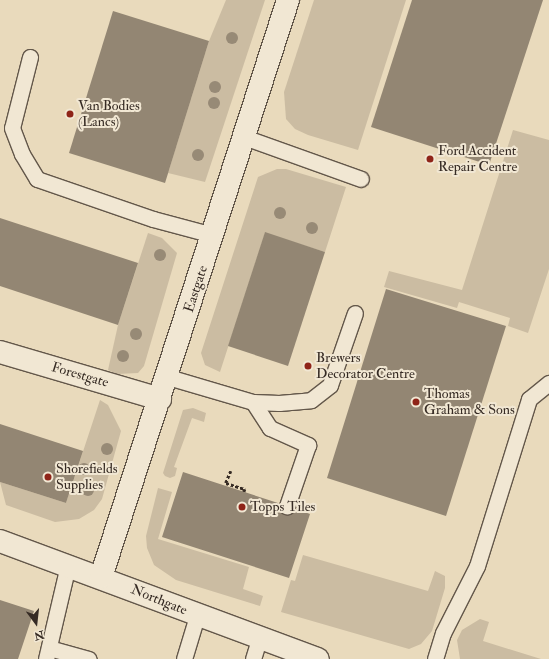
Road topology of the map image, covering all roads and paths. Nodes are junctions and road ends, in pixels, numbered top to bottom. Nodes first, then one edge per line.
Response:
1 (288, 0) edge
2 (30, 57) dead end
3 (244, 137) junction
4 (361, 179) dead end
5 (213, 235) junction
6 (355, 313) dead end
7 (0, 352) edge
8 (168, 377) junction
9 (549, 383) edge
10 (160, 399) junction
11 (253, 402) junction
12 (231, 471) dead end
13 (244, 492) dead end
14 (287, 506) dead end
15 (0, 541) edge
16 (68, 565) junction
17 (102, 577) junction
18 (197, 616) junction
19 (256, 649) edge
20 (48, 653) edge
21 (89, 659) edge
22 (184, 659) edge
23 (318, 659) edge
24 (435, 659) edge

1 - 3 street, Eastgate
2 - 5 lane
3 - 4 lane
3 - 5 street, Eastgate
5 - 8 street, Eastgate
6 - 11 lane
7 - 10 street, Forestgate
8 - 10 street, Eastgate
8 - 11 lane
9 - 24 lane
10 - 17 street, Eastgate
11 - 14 lane
12 - 13 path
15 - 16 street, Northgate
16 - 17 street, Northgate
16 - 20 lane
17 - 18 street, Northgate
18 - 19 street, Northgate
18 - 22 lane
19 - 23 street, Northgate
20 - 21 lane

